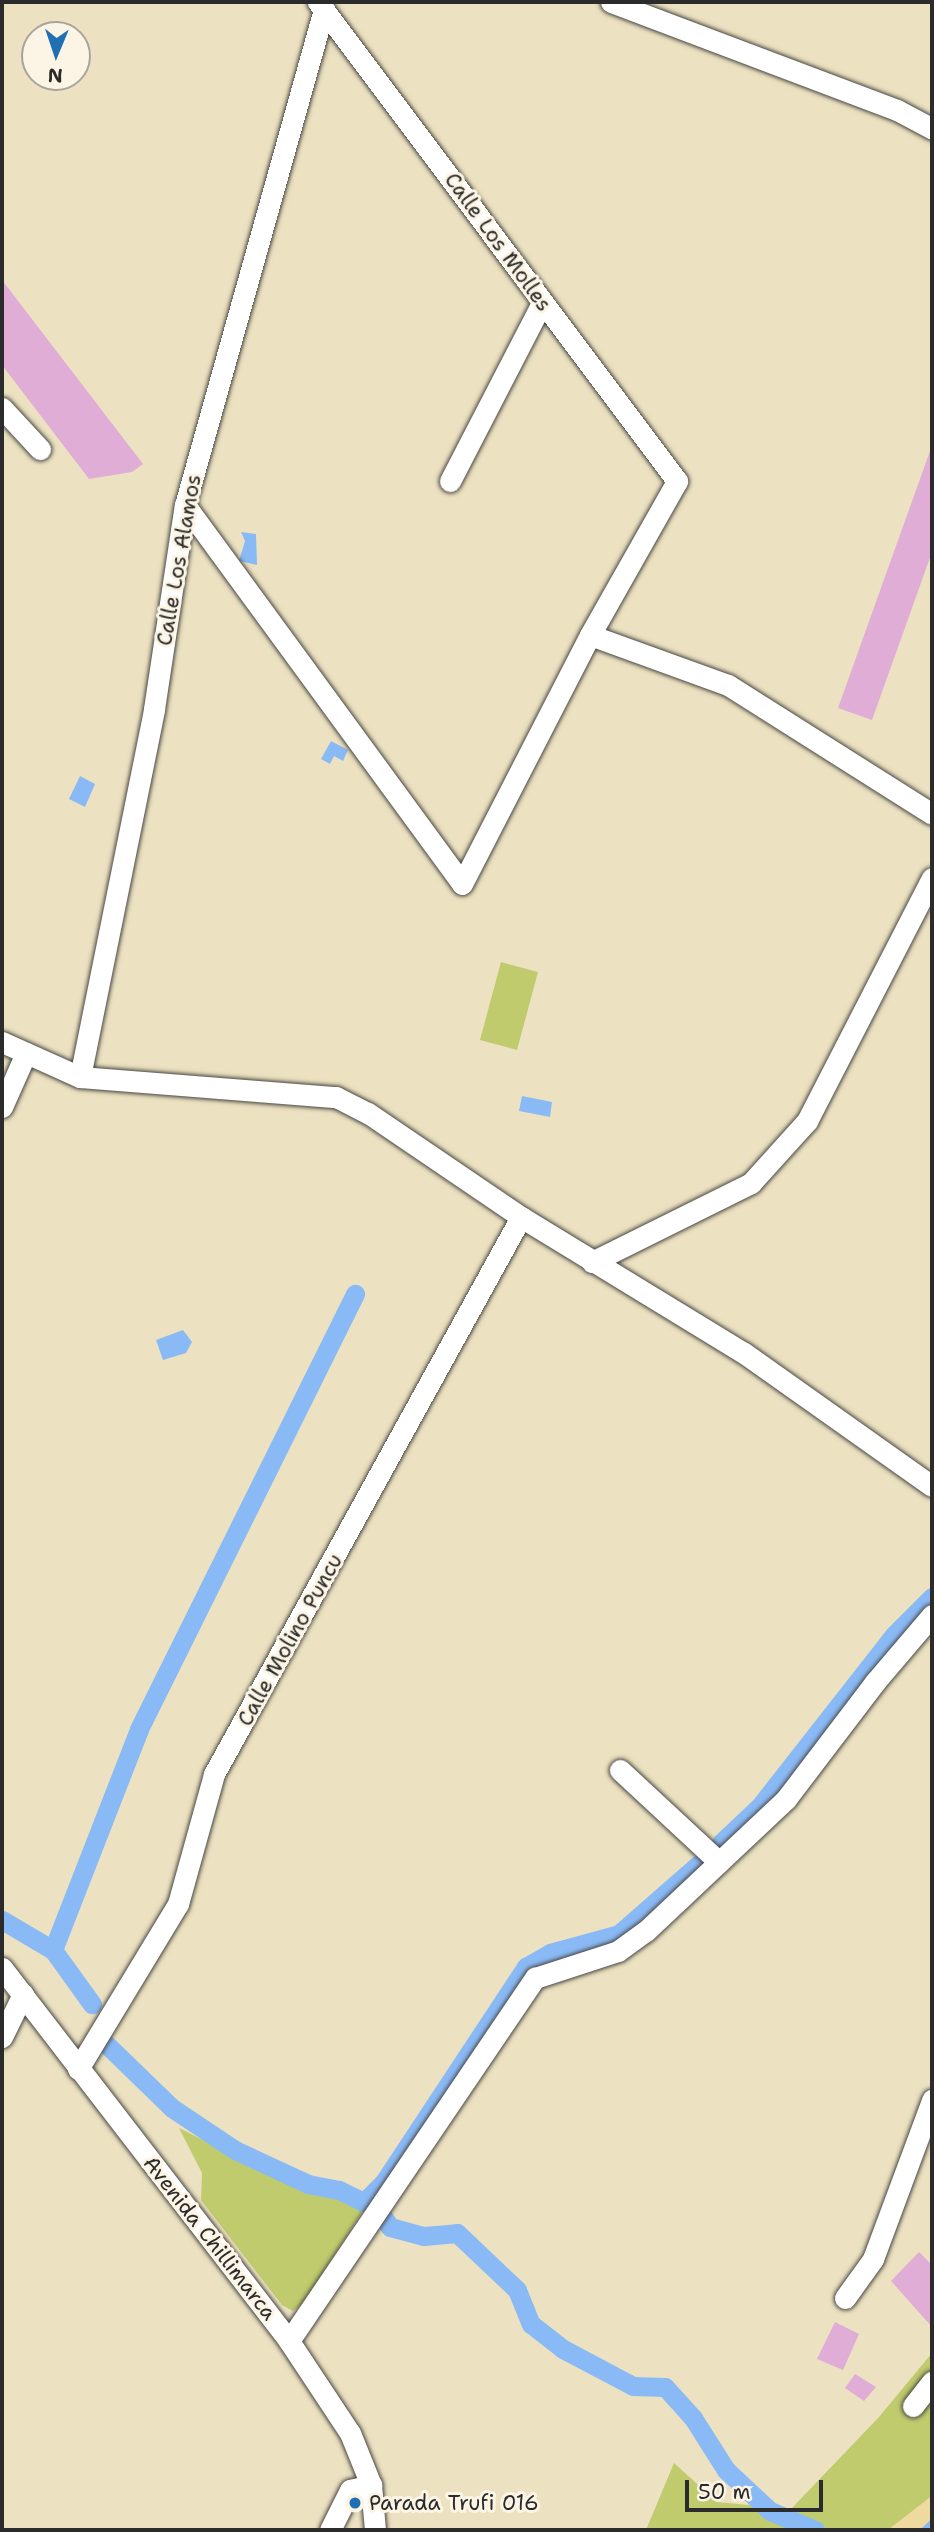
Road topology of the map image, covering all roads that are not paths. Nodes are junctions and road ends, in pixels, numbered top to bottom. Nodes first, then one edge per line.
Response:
1 (611, 2) edge
2 (321, 5) edge
3 (932, 129) edge
4 (542, 303) junction
5 (2, 408) edge
6 (40, 449) dead end
7 (450, 481) dead end
8 (185, 505) junction
9 (590, 635) junction
10 (932, 814) edge
11 (932, 878) edge
12 (2, 1042) edge
13 (26, 1053) junction
14 (80, 1077) junction
15 (2, 1107) edge
16 (522, 1217) junction
17 (592, 1262) junction
18 (932, 1486) edge
19 (932, 1615) edge
20 (620, 1770) dead end
21 (719, 1862) junction
22 (2, 1968) edge
23 (23, 1994) junction
24 (2, 2037) edge
25 (78, 2068) junction
26 (932, 2100) edge
27 (845, 2298) dead end
28 (289, 2341) junction
29 (932, 2382) edge
30 (913, 2406) dead end
31 (371, 2485) junction
32 (330, 2530) edge
33 (375, 2530) edge

1 - 3 street
2 - 4 street, Calle Los Molles
2 - 8 street, Calle Los Alamos
4 - 7 street
4 - 9 street, Calle Los Molles
5 - 6 street
8 - 9 street
8 - 14 street, Calle Los Alamos
9 - 10 street
11 - 17 street
12 - 13 street
13 - 14 street
13 - 15 street
14 - 16 street
16 - 17 street
16 - 25 street, Calle Molino Puncu
17 - 18 street
19 - 21 street
20 - 21 street
21 - 28 street
22 - 23 street, Avenida Chillimarca
23 - 24 street
23 - 25 street, Avenida Chillimarca
25 - 28 street, Avenida Chillimarca
26 - 27 street
28 - 31 street, Avenida Chillimarca
29 - 30 street
31 - 32 street
31 - 33 street, Avenida Chillimarca

